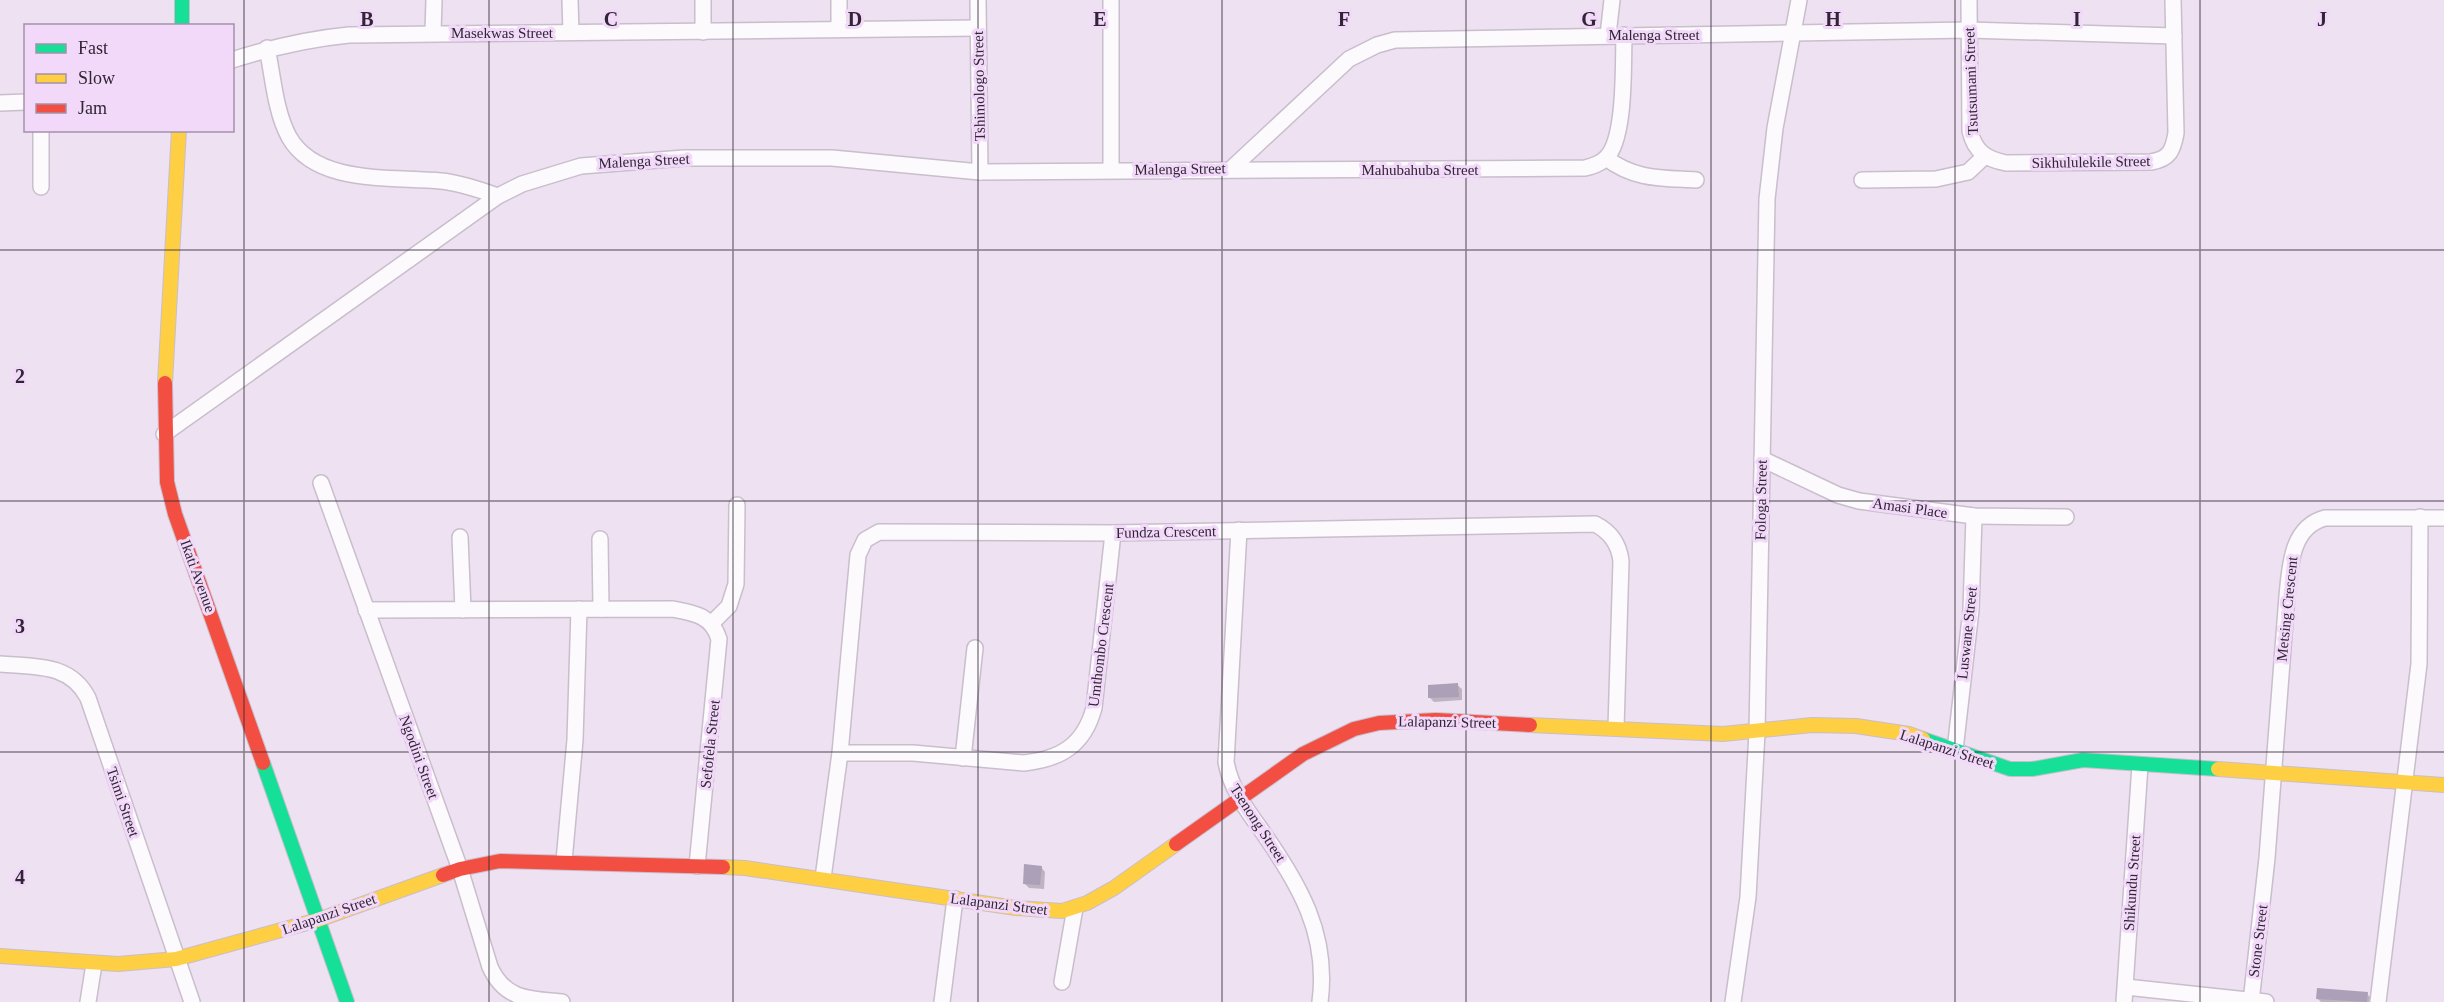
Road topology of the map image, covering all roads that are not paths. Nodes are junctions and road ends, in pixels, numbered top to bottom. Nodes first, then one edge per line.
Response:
1 (182, 0) edge
2 (434, 0) edge
3 (570, 0) edge
4 (703, 0) edge
5 (839, 0) edge
6 (978, 0) edge
7 (1111, 0) edge
8 (1612, 0) edge
9 (1799, 0) edge
10 (1969, 0) edge
11 (2173, 0) edge
12 (182, 24) edge
13 (978, 28) junction
14 (839, 29) junction
15 (1969, 30) junction
16 (433, 32) junction
17 (571, 32) junction
18 (703, 32) junction
19 (1616, 35) junction
20 (1792, 35) junction
21 (2174, 36) junction
22 (267, 48) junction
23 (234, 59) edge
24 (24, 102) edge
25 (0, 103) edge
26 (41, 132) edge
27 (179, 132) edge
28 (1985, 156) junction
29 (1606, 158) junction
30 (1231, 169) junction
31 (1111, 170) junction
32 (980, 172) junction
33 (1696, 180) dead end
34 (1862, 180) dead end
35 (41, 187) dead end
36 (498, 196) junction
37 (164, 434) junction
38 (1762, 459) junction
39 (321, 483) dead end
40 (737, 505) dead end
41 (1974, 516) junction
42 (2066, 517) dead end
43 (2420, 517) junction
44 (2444, 518) edge
45 (1239, 530) junction
46 (1113, 533) junction
47 (460, 537) dead end
48 (600, 539) dead end
49 (579, 609) junction
50 (601, 609) junction
51 (366, 610) junction
52 (463, 610) junction
53 (712, 623) junction
54 (975, 648) dead end
55 (0, 664) edge
56 (1616, 728) junction
57 (1758, 732) junction
58 (1955, 750) junction
59 (840, 753) junction
60 (963, 758) junction
61 (2140, 765) junction
62 (2272, 773) junction
63 (2403, 784) junction
64 (2444, 785) edge
65 (1239, 798) junction
66 (564, 861) junction
67 (697, 866) junction
68 (460, 868) junction
69 (823, 878) junction
70 (955, 899) junction
71 (1076, 909) junction
72 (318, 920) junction
73 (0, 956) edge
74 (176, 959) junction
75 (94, 964) junction
76 (1062, 982) dead end
77 (2125, 995) edge
78 (545, 1001) edge
79 (2256, 1001) edge
80 (88, 1002) edge
81 (192, 1002) edge
82 (347, 1002) edge
83 (562, 1002) edge
84 (942, 1002) edge
85 (1320, 1002) edge
86 (1733, 1002) edge
87 (2378, 1002) edge

1 - 12 street
2 - 16 street, Masekwas Street
3 - 17 street, Masekwas Street
4 - 18 street
5 - 14 street
6 - 13 street, Tshimologo Street
7 - 31 street
8 - 19 street
9 - 20 street, Fologa Street
10 - 15 street, Tsutsumani Street
11 - 21 street, Sikhululekile Street
13 - 14 street, Masekwas Street
13 - 32 street, Tshimologo Street
14 - 18 street, Masekwas Street
15 - 20 street, Malenga Street
15 - 21 street, Malenga Street
15 - 28 street, Tsutsumani Street
16 - 17 street, Masekwas Street
16 - 22 street, Masekwas Street
17 - 18 street, Masekwas Street
19 - 20 street, Malenga Street
19 - 29 street
19 - 30 street, Malenga Street
20 - 38 street, Fologa Street
21 - 28 street, Sikhululekile Street
22 - 23 street, Masekwas Street
22 - 36 street
24 - 25 street
26 - 35 street
27 - 37 street, Ikati Avenue
28 - 34 street
29 - 30 street, Mahubahuba Street
29 - 33 street
30 - 31 street, Malenga Street
31 - 32 street, Malenga Street
32 - 36 street, Malenga Street
36 - 37 street, Malenga Street
37 - 72 street, Ikati Avenue
38 - 41 street, Amasi Place
38 - 57 street, Fologa Street
39 - 51 street, Ngodini Street
40 - 53 street
41 - 42 street, Amasi Place
41 - 58 street, Luswane Street
43 - 44 street, Metsing Crescent
43 - 62 street, Metsing Crescent
43 - 63 street
45 - 46 street, Fundza Crescent
45 - 56 street, Fundza Crescent
45 - 65 street, Tsenong Street
46 - 59 street, Fundza Crescent
46 - 60 street, Umthombo Crescent
47 - 52 street
48 - 50 street
49 - 50 street
49 - 52 street
49 - 66 street
50 - 53 street
51 - 52 street
51 - 68 street, Ngodini Street
53 - 67 street, Sefofela Street
54 - 60 street
55 - 74 street, Tsimi Street
56 - 57 street, Lalapanzi Street
56 - 65 street, Lalapanzi Street
57 - 58 street, Lalapanzi Street
57 - 86 street, Fologa Street
58 - 61 street, Lalapanzi Street
59 - 60 street, Umthombo Crescent
59 - 69 street, Fundza Crescent
61 - 62 street, Lalapanzi Street
61 - 77 street, Shikundu Street
62 - 63 street, Lalapanzi Street
62 - 79 street, Stone Street
63 - 64 street, Lalapanzi Street
63 - 87 street
65 - 71 street, Lalapanzi Street
65 - 85 street, Tsenong Street
66 - 67 street, Lalapanzi Street
66 - 68 street, Lalapanzi Street
67 - 69 street, Lalapanzi Street
68 - 72 street, Lalapanzi Street
68 - 78 street, Ngodini Street
69 - 70 street, Lalapanzi Street
70 - 71 street, Lalapanzi Street
70 - 84 street
71 - 76 street
72 - 74 street, Lalapanzi Street
72 - 82 street, Ikati Avenue
73 - 75 street, Lalapanzi Street
74 - 75 street, Lalapanzi Street
74 - 81 street, Tsimi Street
75 - 80 street
77 - 79 street, Stone Street
78 - 83 street, Ngodini Street

